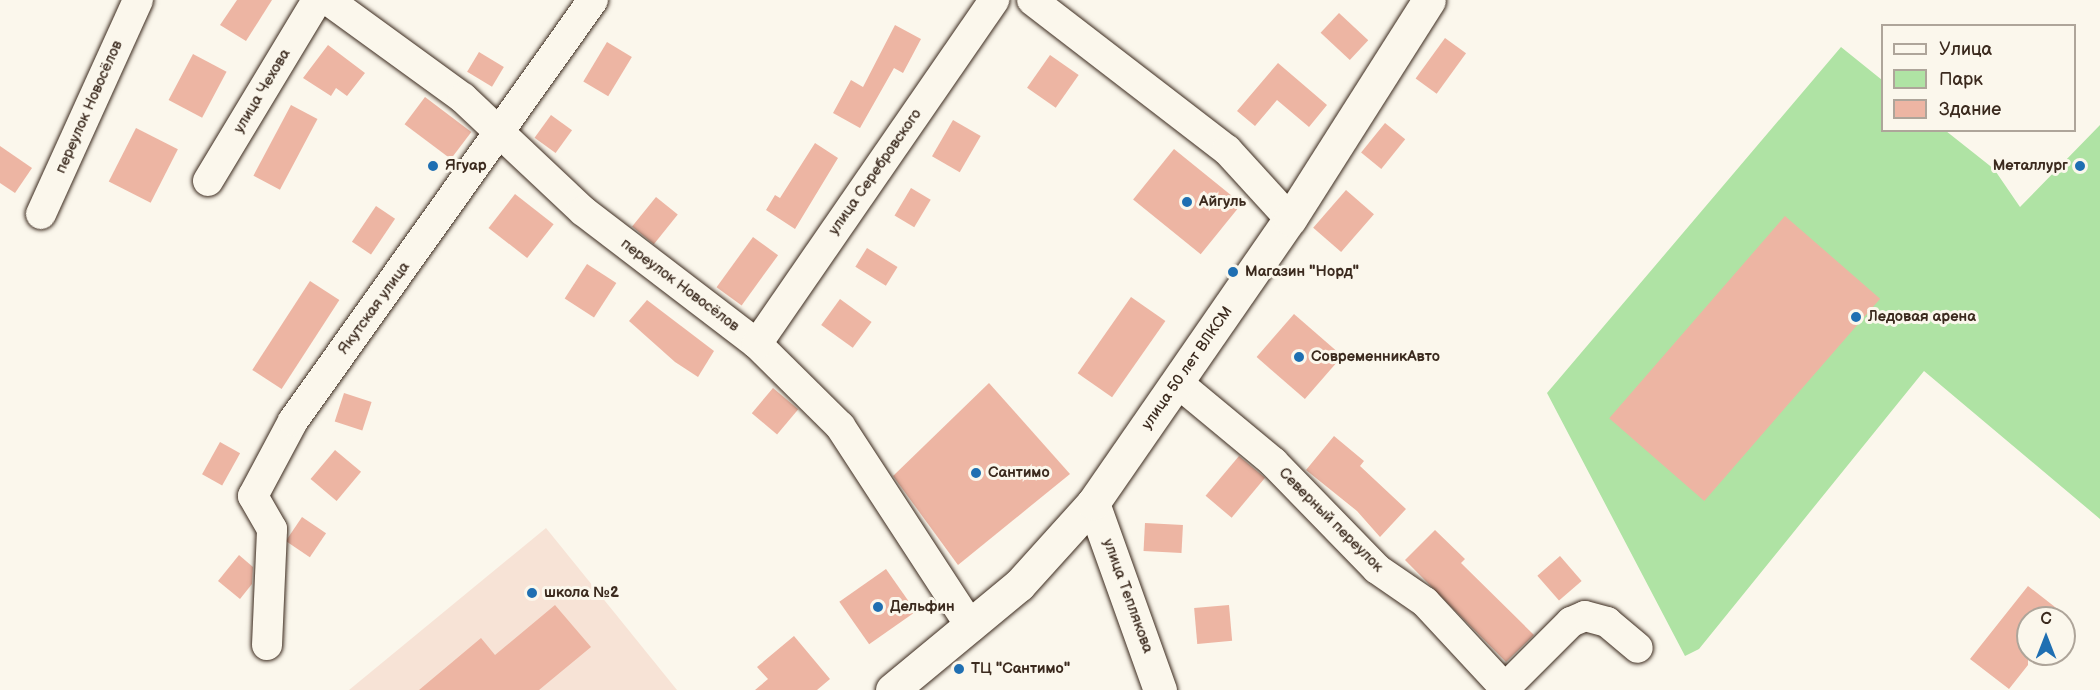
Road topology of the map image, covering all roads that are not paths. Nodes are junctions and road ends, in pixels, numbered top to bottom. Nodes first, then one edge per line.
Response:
1 (138, 0) edge
2 (317, 0) edge
3 (328, 0) edge
4 (593, 0) edge
5 (994, 0) edge
6 (1032, 0) edge
7 (1429, 0) edge
8 (498, 134) junction
9 (208, 182) dead end
10 (41, 214) dead end
11 (1290, 219) junction
12 (757, 344) junction
13 (1178, 382) junction
14 (1093, 503) junction
15 (971, 627) junction
16 (267, 645) dead end
17 (1638, 648) dead end
18 (1504, 689) edge
19 (892, 690) edge
20 (1160, 690) edge

1 - 10 street, переулок Новосёлов
2 - 9 street, улица Чехова
3 - 8 street, переулок Новосёлов
4 - 8 street, Якутская улица
5 - 12 street, улица Серебровского
6 - 11 street
7 - 11 main road, улица 50 лет ВЛКСМ
8 - 12 street, переулок Новосёлов
8 - 16 street, Якутская улица
11 - 13 main road, улица 50 лет ВЛКСМ
12 - 15 street, переулок Новосёлов
13 - 14 main road, улица 50 лет ВЛКСМ
13 - 18 street, Северный переулок
14 - 15 main road, улица 50 лет ВЛКСМ
14 - 20 main road, улица Теплякова
15 - 19 main road, улица 50 лет ВЛКСМ
17 - 18 street

